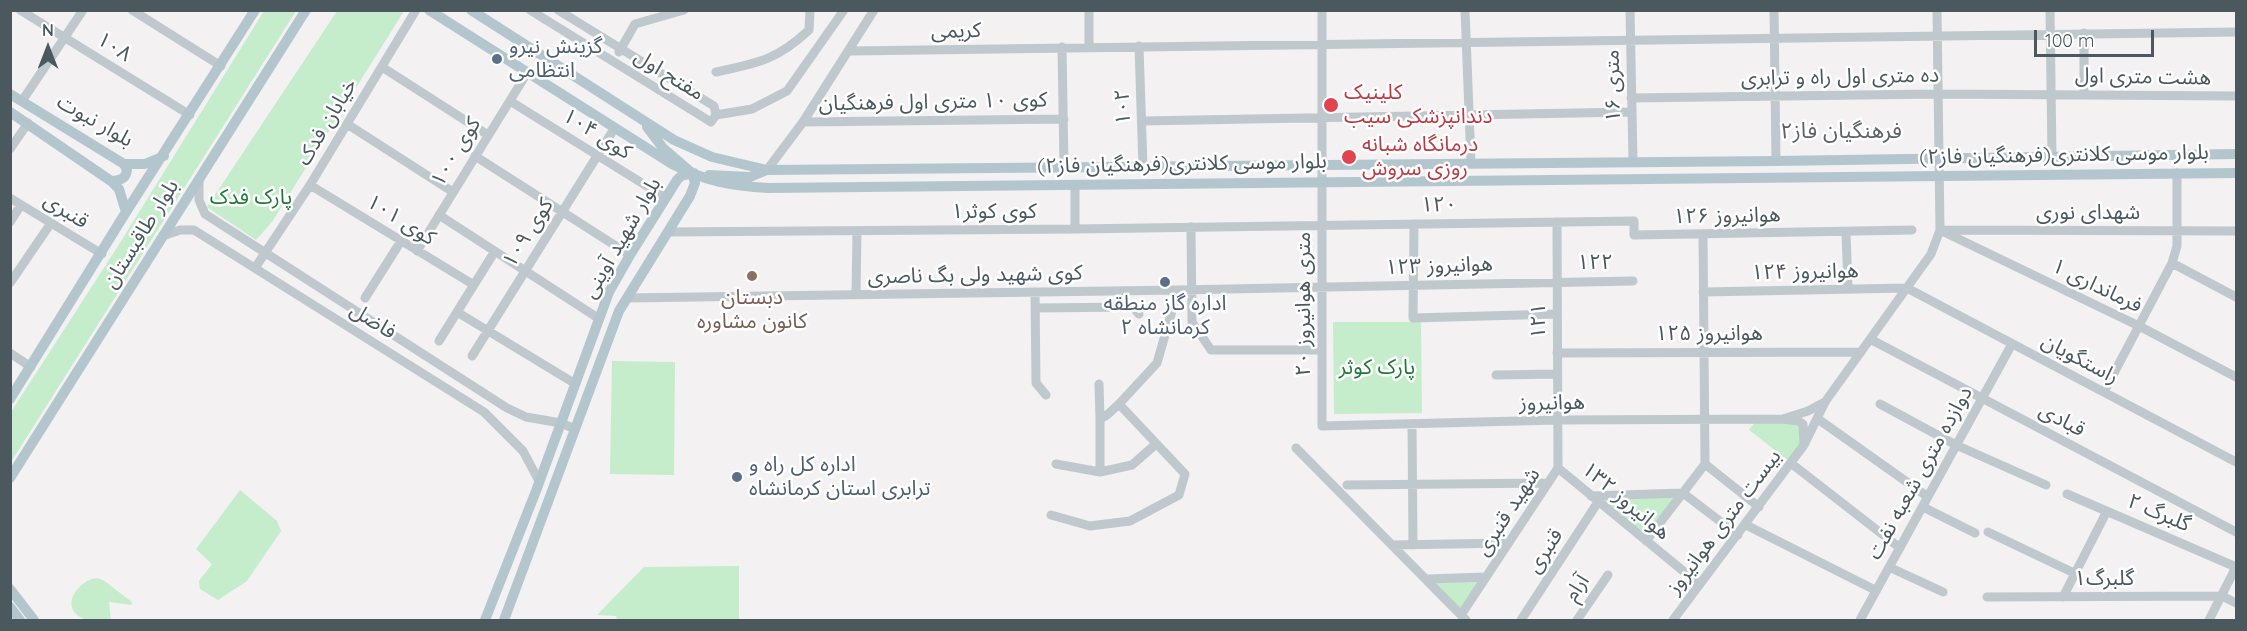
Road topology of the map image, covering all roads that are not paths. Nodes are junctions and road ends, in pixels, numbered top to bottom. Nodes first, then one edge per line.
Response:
1 (20, 10) edge
2 (84, 10) edge
3 (132, 10) edge
4 (306, 10) edge
5 (416, 10) edge
6 (429, 10) edge
7 (471, 10) edge
8 (530, 10) edge
9 (550, 10) edge
10 (558, 10) edge
11 (684, 10) edge
12 (810, 10) edge
13 (844, 10) edge
14 (874, 10) edge
15 (1089, 10) edge
16 (1322, 10) edge
17 (1465, 10) edge
18 (1630, 10) edge
19 (1774, 10) edge
20 (1937, 10) edge
21 (2050, 10) edge
22 (252, 12) edge
23 (544, 19) junction
24 (809, 30) junction
25 (2236, 32) edge
26 (2084, 33) junction
27 (1937, 34) junction
28 (2050, 34) junction
29 (1774, 37) junction
30 (66, 39) junction
31 (822, 40) junction
32 (1630, 41) junction
33 (1466, 42) junction
34 (1322, 44) junction
35 (1139, 46) junction
36 (1062, 47) junction
37 (1089, 47) junction
38 (621, 49) junction
39 (850, 51) junction
40 (613, 62) junction
41 (221, 66) junction
42 (382, 67) junction
43 (716, 72) dead end
44 (527, 73) junction
45 (10, 94) edge
46 (1937, 94) junction
47 (2050, 94) junction
48 (2084, 95) junction
49 (1775, 96) junction
50 (2236, 96) edge
51 (1631, 98) junction
52 (510, 100) junction
53 (22, 101) junction
54 (10, 112) edge
55 (1631, 112) junction
56 (190, 115) junction
57 (716, 115) junction
58 (1468, 116) junction
59 (1323, 118) junction
60 (1064, 119) junction
61 (1142, 121) junction
62 (803, 122) junction
63 (28, 123) junction
64 (644, 123) junction
65 (347, 124) junction
66 (614, 129) junction
67 (488, 135) junction
68 (10, 149) edge
69 (2236, 154) edge
70 (164, 155) junction
71 (475, 156) junction
72 (598, 156) junction
73 (2052, 157) junction
74 (1938, 158) junction
75 (1634, 161) junction
76 (1776, 161) junction
77 (1471, 163) junction
78 (124, 164) junction
79 (1322, 164) junction
80 (1064, 167) junction
81 (1143, 167) junction
82 (767, 170) junction
83 (692, 173) junction
84 (2177, 173) junction
85 (2236, 173) edge
86 (1938, 176) junction
87 (199, 179) junction
88 (111, 181) junction
89 (1321, 182) junction
90 (309, 185) junction
91 (1075, 185) junction
92 (453, 192) junction
93 (10, 198) edge
94 (666, 198) junction
95 (21, 205) junction
96 (126, 212) junction
97 (562, 212) junction
98 (439, 215) junction
99 (10, 222) edge
100 (1557, 222) junction
101 (51, 223) junction
102 (1414, 224) junction
103 (1322, 225) junction
104 (1191, 227) junction
105 (1075, 230) junction
106 (1912, 230) dead end
107 (1940, 230) junction
108 (857, 231) junction
109 (2236, 231) edge
110 (668, 232) junction
111 (1846, 232) junction
112 (2177, 232) junction
113 (1702, 234) junction
114 (163, 236) junction
115 (401, 241) junction
116 (266, 251) junction
117 (417, 251) junction
118 (495, 251) junction
119 (102, 254) junction
120 (630, 255) junction
121 (2172, 263) junction
122 (255, 268) junction
123 (525, 271) junction
124 (1557, 281) junction
125 (1634, 281) dead end
126 (10, 283) edge
127 (474, 285) junction
128 (1413, 285) junction
129 (1322, 287) junction
130 (1907, 288) junction
131 (1848, 289) junction
132 (1178, 290) junction
133 (1191, 290) junction
134 (1035, 292) junction
135 (1703, 292) junction
136 (856, 294) junction
137 (2236, 297) edge
138 (365, 298) dead end
139 (627, 298) junction
140 (1035, 308) junction
141 (457, 312) junction
142 (1139, 314) dead end
143 (1557, 314) junction
144 (598, 318) junction
145 (2139, 326) junction
146 (488, 330) junction
147 (1870, 339) junction
148 (439, 340) dead end
149 (2012, 344) junction
150 (1322, 350) junction
151 (1704, 352) junction
152 (1861, 352) junction
153 (10, 353) edge
154 (1557, 353) junction
155 (472, 356) dead end
156 (31, 367) junction
157 (1557, 374) junction
158 (1496, 375) dead end
159 (2236, 377) edge
160 (574, 383) junction
161 (1099, 384) dead end
162 (2104, 392) junction
163 (1046, 394) dead end
164 (1982, 398) junction
165 (10, 399) edge
166 (1825, 402) junction
167 (1119, 404) junction
168 (1880, 404) dead end
169 (1100, 419) junction
170 (1705, 419) junction
171 (1783, 419) junction
172 (1818, 419) junction
173 (1558, 420) junction
174 (561, 423) junction
175 (1412, 424) junction
176 (1322, 426) joint
177 (575, 429) junction
178 (1156, 444) junction
179 (1804, 445) junction
180 (1956, 445) junction
181 (1296, 448) dead end
182 (2236, 462) edge
183 (1056, 464) dead end
184 (1705, 464) junction
185 (1792, 464) junction
186 (17, 468) junction
187 (1558, 468) junction
188 (1100, 472) junction
189 (10, 478) edge
190 (539, 481) junction
191 (10, 483) edge
192 (1548, 483) junction
193 (1413, 484) junction
194 (1347, 485) dead end
195 (2046, 485) dead end
196 (1683, 494) junction
197 (2067, 494) dead end
198 (1928, 497) junction
199 (1594, 499) junction
200 (1759, 507) junction
201 (1923, 507) junction
202 (2107, 511) junction
203 (1051, 515) dead end
204 (1746, 525) junction
205 (1988, 532) dead end
206 (2236, 532) edge
207 (1975, 533) dead end
208 (1738, 535) junction
209 (1646, 541) junction
210 (1508, 543) junction
211 (1392, 545) junction
212 (1413, 545) junction
213 (1900, 548) junction
214 (1889, 567) junction
215 (2236, 567) edge
216 (2074, 573) junction
217 (1608, 575) dead end
218 (1486, 577) junction
219 (1427, 579) junction
220 (1699, 584) junction
221 (10, 589) edge
222 (1875, 591) junction
223 (1943, 592) dead end
224 (2222, 596) junction
225 (1987, 597) dead end
226 (2063, 597) junction
227 (2236, 603) edge
228 (10, 607) edge
229 (2215, 616) edge
230 (1464, 618) edge
231 (20, 621) edge
232 (34, 621) edge
233 (485, 621) edge
234 (504, 621) edge
235 (1521, 621) edge
236 (1577, 621) edge
237 (1673, 621) edge
238 (1860, 621) edge
239 (2209, 621) edge

1 - 30 street, ۱۰۸
2 - 30 street
3 - 41 street
4 - 87 main road, بلوار طاقبستان
5 - 42 street, خیابان فدک
6 - 44 main road, بلوار موسی کلانتری(فرهنگیان فاز۲)
7 - 64 main road, بلوار موسی کلانتری(فرهنگیان فاز۲)
8 - 23 street, مفتح اول
9 - 23 street
10 - 38 street, مفتح اول
11 - 38 street
12 - 24 street
13 - 31 street
14 - 39 street
15 - 37 street
16 - 34 street, ۲۰ متری هوانیروز
17 - 33 street
18 - 32 street, ۱۶ متری
19 - 29 street
20 - 27 street
21 - 28 street
22 - 41 main road, بلوار طاقبستان
23 - 40 street, مفتح اول
24 - 31 street
24 - 43 street
25 - 26 street, کریمی
26 - 28 street, کریمی
26 - 48 street
27 - 28 street, کریمی
27 - 29 street, کریمی
27 - 46 street
28 - 47 street
29 - 32 street, کریمی
29 - 49 street
30 - 53 street
30 - 56 street, ۱۰۸
31 - 57 street
32 - 33 street, کریمی
32 - 51 street, ۱۶ متری
33 - 34 street, کریمی
33 - 58 street
34 - 35 street, کریمی
34 - 59 street, ۲۰ متری هوانیروز
35 - 37 street, کریمی
35 - 61 street, ۱۰۲
36 - 37 street, کریمی
36 - 39 street, کریمی
36 - 60 street
38 - 40 street
38 - 57 street, مفتح اول
39 - 62 street
40 - 57 street, مفتح اول
41 - 56 main road, بلوار طاقبستان
42 - 65 street, خیابان فدک
42 - 67 street
44 - 52 street, کوی ۱۰۰
44 - 66 main road, بلوار موسی کلانتری(فرهنگیان فاز۲)
45 - 53 main road, بلوار نبوت
46 - 47 street, ده متری اول راه و ترابری
46 - 49 street, ده متری اول راه و ترابری
46 - 74 street
47 - 48 street, هشت متری اول
47 - 73 street
48 - 50 street, هشت متری اول
49 - 51 street, ده متری اول راه و ترابری
49 - 76 street
51 - 55 street, ۱۶ متری
52 - 67 street, کوی ۱۰۰
52 - 72 street, کوی ۱۰۴
53 - 78 main road, بلوار نبوت
54 - 63 main road, بلوار نبوت
55 - 58 street
55 - 75 street, ۱۶ متری
56 - 70 main road, بلوار طاقبستان
58 - 59 street
58 - 77 street
59 - 61 street
59 - 79 street, ۲۰ متری هوانیروز
60 - 62 street, کوی ۱۰ متری اول فرهنگیان
60 - 80 street
61 - 81 street, ۱۰۲
62 - 82 street
63 - 68 street
63 - 88 main road, بلوار نبوت
64 - 82 main road, بلوار موسی کلانتری(فرهنگیان فاز۲)
64 - 83 main road
65 - 90 street, خیابان فدک
65 - 92 street
66 - 72 street, کوی ۱۰۹
66 - 83 main road, بلوار موسی کلانتری(فرهنگیان فاز۲)
67 - 71 street, کوی ۱۰۰
69 - 73 main road, بلوار موسی کلانتری(فرهنگیان فاز۲)
70 - 78 main road, بلوار نبوت
70 - 96 main road, بلوار طاقبستان
71 - 92 street, کوی ۱۰۰
71 - 97 street
72 - 94 street, کوی ۱۰۴
72 - 97 street, کوی ۱۰۹
73 - 74 main road, بلوار موسی کلانتری(فرهنگیان فاز۲)
74 - 76 main road, بلوار موسی کلانتری(فرهنگیان فاز۲)
74 - 86 street
75 - 76 main road, بلوار موسی کلانتری(فرهنگیان فاز۲)
75 - 77 main road, بلوار موسی کلانتری(فرهنگیان فاز۲)
77 - 79 main road, بلوار موسی کلانتری(فرهنگیان فاز۲)
78 - 88 main road
79 - 81 main road, بلوار موسی کلانتری(فرهنگیان فاز۲)
79 - 89 street, ۲۰ متری هوانیروز
80 - 81 main road, بلوار موسی کلانتری(فرهنگیان فاز۲)
80 - 82 main road, بلوار موسی کلانتری(فرهنگیان فاز۲)
82 - 83 main road
83 - 91 main road, بلوار موسی کلانتری(فرهنگیان فاز۲)
83 - 94 main road, بلوار شهید آوینی
83 - 110 main road, بلوار شهید آوینی
84 - 85 main road, بلوار موسی کلانتری(فرهنگیان فاز۲)
84 - 86 main road, بلوار موسی کلانتری(فرهنگیان فاز۲)
84 - 112 street
86 - 89 main road, بلوار موسی کلانتری(فرهنگیان فاز۲)
86 - 107 street
87 - 114 main road, بلوار طاقبستان
87 - 116 street, فاضل
88 - 96 main road, بلوار نبوت
89 - 91 main road, بلوار موسی کلانتری(فرهنگیان فاز۲)
89 - 103 street, ۲۰ متری هوانیروز
90 - 115 street, کوی ۱۰۱
90 - 116 street, خیابان فدک
91 - 105 street
92 - 98 street, کوی ۱۰۰
93 - 95 street, قنبری
94 - 120 main road, بلوار شهید آوینی
95 - 99 street
95 - 101 street, قنبری
96 - 119 main road, بلوار طاقبستان
97 - 120 street
97 - 123 street, کوی ۱۰۹
98 - 117 street, کوی ۱۰۰
98 - 118 street
100 - 102 street, ۱۲۰
100 - 113 street, هوانیروز ۱۲۶
100 - 124 street, ۱۲۱
101 - 119 street, قنبری
101 - 126 street
102 - 103 street, ۱۲۰
102 - 128 street
103 - 104 street, کوی کوثر۱
103 - 129 street, ۲۰ متری هوانیروز
104 - 105 street, کوی کوثر۱
104 - 133 street
105 - 108 street, کوی کوثر۱
106 - 111 street, هوانیروز ۱۲۶
107 - 112 street, شهدای نوری
107 - 130 street
107 - 145 street, فرمانداری ۱
108 - 110 street, کوی کوثر۱
108 - 136 street
109 - 112 street, شهدای نوری
110 - 139 main road, بلوار شهید آوینی
111 - 113 street, هوانیروز ۱۲۶
111 - 131 street
112 - 121 street
113 - 135 street
114 - 122 street, فاضل
114 - 186 main road, بلوار طاقبستان
115 - 117 street, کوی ۱۰۱
115 - 138 street
116 - 122 street, خیابان فدک
116 - 174 street, فاضل
117 - 127 street, کوی ۱۰۱
118 - 123 street
118 - 127 street
119 - 156 main road, بلوار طاقبستان
120 - 144 main road, بلوار شهید آوینی
121 - 137 street
121 - 145 street
122 - 190 street, فاضل
123 - 144 street
123 - 146 street, کوی ۱۰۹
124 - 125 street, ۱۲۲
124 - 128 street, ۱۲۳ هوانیروز
124 - 143 street, ۱۲۱
127 - 141 street
128 - 129 street, ۱۲۳ هوانیروز
128 - 143 street
129 - 133 street, کوی شهید ولی بگ ناصری
129 - 150 street, ۲۰ متری هوانیروز
130 - 131 street, هوانیروز ۱۲۴
130 - 147 street
130 - 149 street, راستگویان
131 - 135 street, هوانیروز ۱۲۴
132 - 133 street, کوی شهید ولی بگ ناصری
132 - 134 street, کوی شهید ولی بگ ناصری
132 - 167 street
133 - 150 street
134 - 136 street, کوی شهید ولی بگ ناصری
134 - 140 street
135 - 151 street
136 - 139 street, کوی شهید ولی بگ ناصری
139 - 177 main road, بلوار شهید آوینی
140 - 142 street
140 - 163 street
141 - 146 street
141 - 148 street
143 - 154 street, ۱۲۱
144 - 160 main road, بلوار شهید آوینی
145 - 159 street, فرمانداری ۱
145 - 162 street
146 - 155 street, کوی ۱۰۹
146 - 160 street
147 - 152 street
147 - 164 street, قبادی
149 - 162 street, راستگویان
149 - 164 street, دوازده متری شعبه نفت
150 - 176 street, ۲۰ متری هوانیروز
151 - 152 street, هوانیروز ۱۲۵
151 - 154 street, هوانیروز ۱۲۵
151 - 170 street
152 - 166 street
153 - 156 street
154 - 157 street, ۱۲۱
156 - 165 main road, بلوار طاقبستان
157 - 158 street
157 - 173 street, ۱۲۱
160 - 174 main road, بلوار شهید آوینی
161 - 169 street
162 - 182 street, راستگویان
164 - 180 street, دوازده متری شعبه نفت
164 - 206 street, قبادی
166 - 171 street, هوانیروز
166 - 172 street, بیست متری هوانیروز
167 - 169 street
167 - 178 street
168 - 180 street
169 - 188 street
170 - 171 street, هوانیروز
170 - 173 street, هوانیروز
170 - 184 street
171 - 179 street
172 - 179 street, بیست متری هوانیروز
172 - 198 street
173 - 175 street, هوانیروز
173 - 187 street, شهید قنبری
174 - 177 street, فاضل
174 - 190 main road, بلوار شهید آوینی
175 - 176 street, هوانیروز
175 - 193 street
177 - 234 main road, بلوار شهید آوینی
178 - 188 street
178 - 203 street
179 - 185 street, بیست متری هوانیروز
180 - 195 street
180 - 198 street, دوازده متری شعبه نفت
181 - 211 street
183 - 188 street
184 - 196 street
184 - 200 street
185 - 200 street, بیست متری هوانیروز
185 - 213 street
186 - 189 main road, بلوار طاقبستان
186 - 191 main road
187 - 192 street, شهید قنبری
187 - 199 street, هوانیروز ۱۳۲
190 - 233 main road, بلوار شهید آوینی
192 - 193 street
192 - 210 street, شهید قنبری
193 - 194 street
193 - 212 street
196 - 199 street
196 - 208 street
196 - 209 street
197 - 202 street, گلبرگ ۲
198 - 201 street, دوازده متری شعبه نفت
199 - 209 street, هوانیروز ۱۳۲
199 - 235 street, قنبری
200 - 204 street, بیست متری هوانیروز
201 - 207 street
201 - 213 street, دوازده متری شعبه نفت
202 - 215 street, گلبرگ ۲
202 - 216 street
204 - 208 street, بیست متری هوانیروز
204 - 222 street
205 - 216 street
208 - 220 street, بیست متری هوانیروز
209 - 220 street, هوانیروز ۱۳۲
210 - 212 street
210 - 218 street, شهید قنبری
211 - 212 street
211 - 219 street
213 - 214 street, دوازده متری شعبه نفت
214 - 222 street, دوازده متری شعبه نفت
214 - 223 street
215 - 224 street
216 - 226 street
217 - 236 street, آرام
218 - 219 street
218 - 230 street, شهید قنبری
219 - 230 street
220 - 237 street, بیست متری هوانیروز
221 - 232 main road
222 - 238 street, دوازده متری شعبه نفت
224 - 226 street, گلبرگ۱
224 - 227 street
224 - 229 street
225 - 226 street, گلبرگ۱
228 - 231 main road
229 - 239 street

